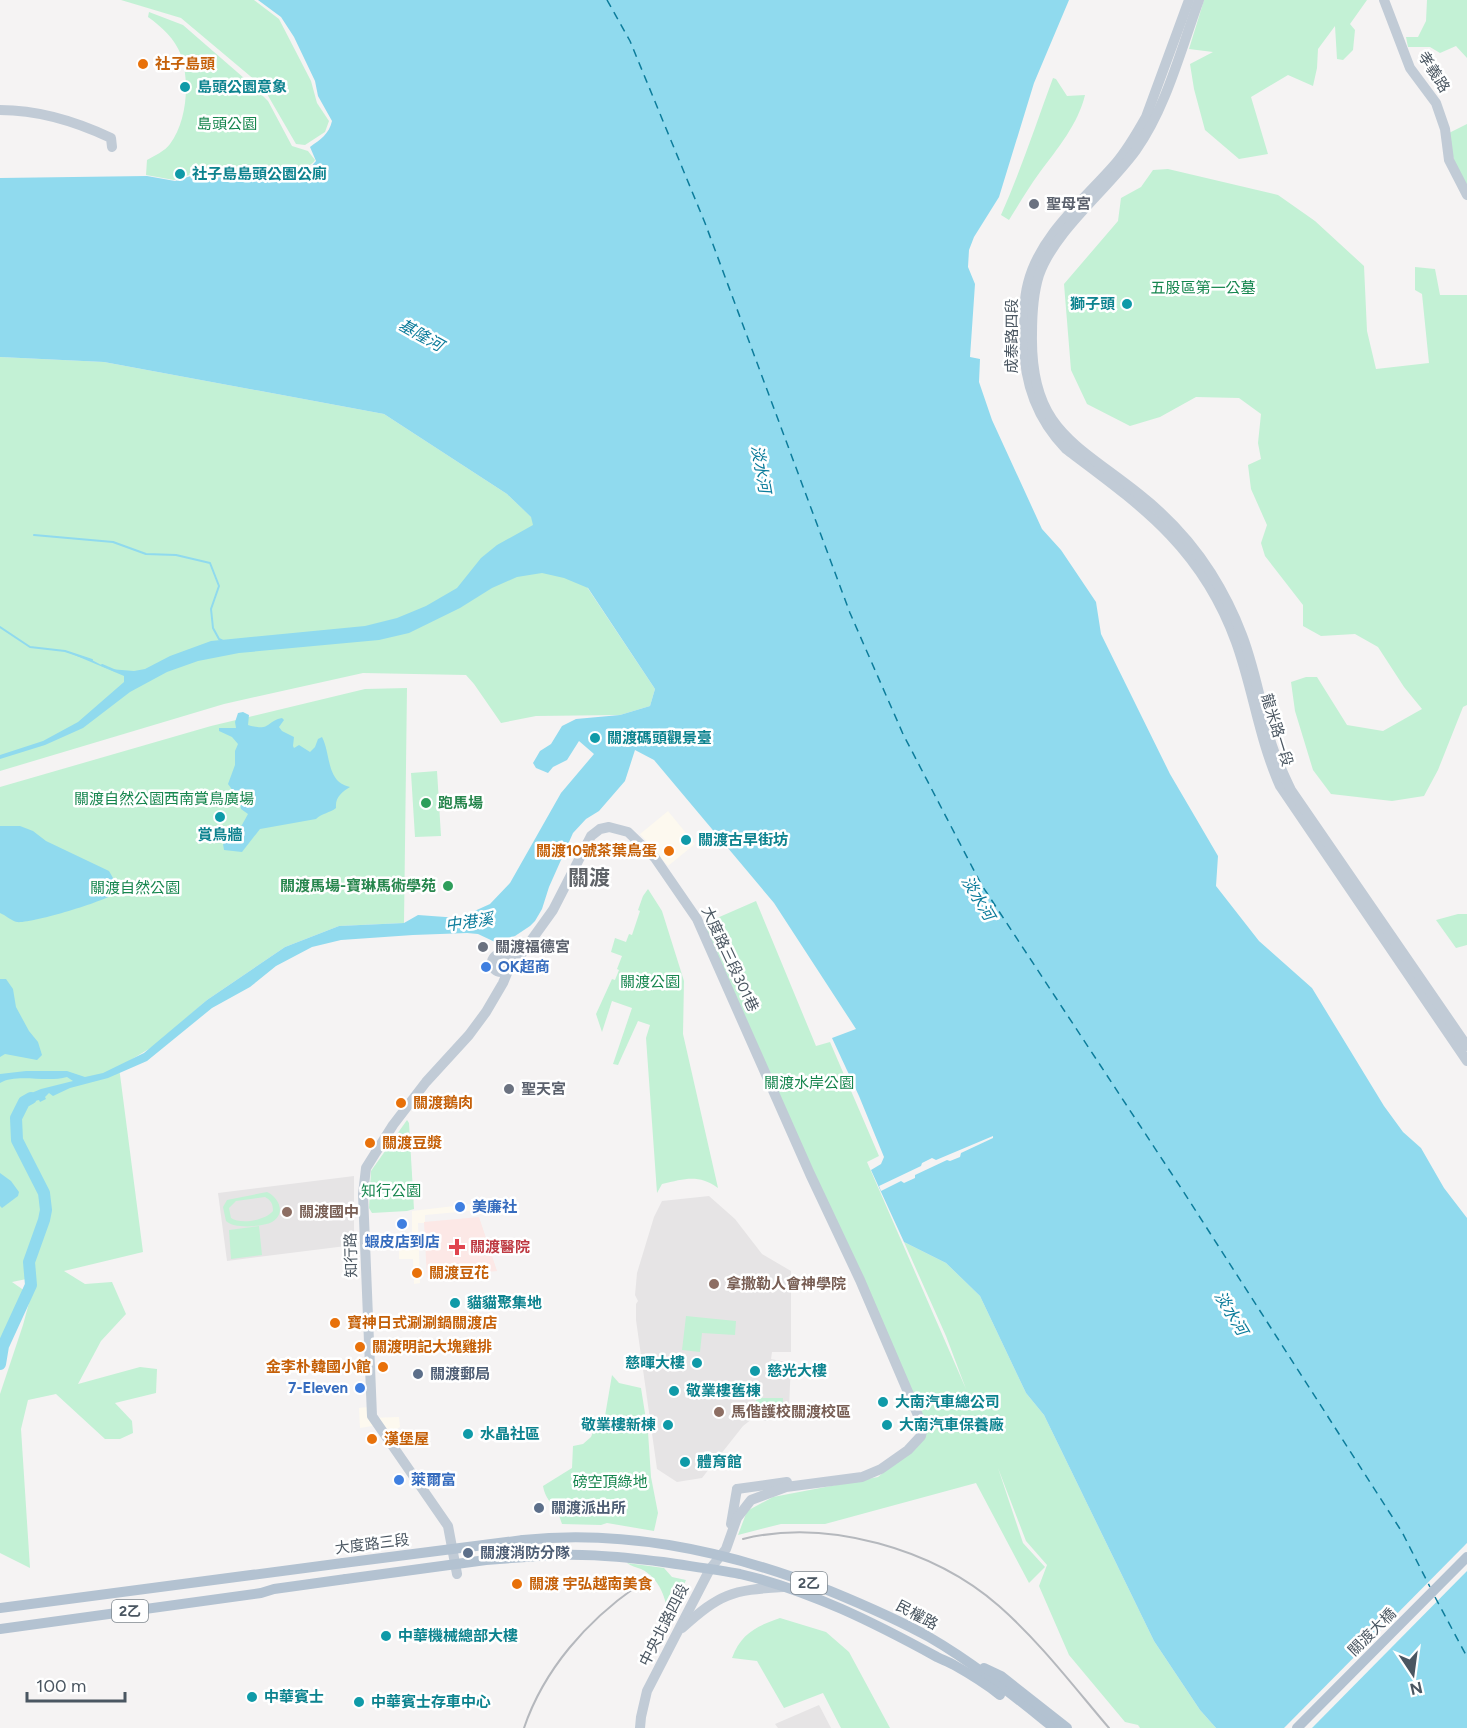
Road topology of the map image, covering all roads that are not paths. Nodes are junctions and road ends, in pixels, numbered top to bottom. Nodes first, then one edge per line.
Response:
1 (1189, 0) edge
2 (1198, 0) edge
3 (1384, 0) edge
4 (0, 110) edge
5 (112, 147) dead end
6 (1467, 195) edge
7 (1051, 425) junction
8 (550, 913) joint
9 (529, 942) junction
10 (498, 954) junction
11 (510, 966) junction
12 (493, 967) junction
13 (496, 994) junction
14 (1467, 1046) edge
15 (1467, 1061) edge
16 (814, 1483) junction
17 (737, 1489) junction
18 (737, 1518) junction
19 (729, 1542) junction
20 (722, 1555) junction
21 (1467, 1557) edge
22 (748, 1562) joint
23 (710, 1569) junction
24 (457, 1574) dead end
25 (740, 1574) joint
26 (786, 1587) junction
27 (0, 1608) edge
28 (0, 1629) edge
29 (677, 1633) junction
30 (967, 1661) junction
31 (640, 1728) edge
32 (1043, 1728) edge
33 (1054, 1728) edge
34 (1067, 1728) edge
35 (1298, 1728) edge

1 - 7 street, 成泰路四段
2 - 7 street, 成泰路四段
3 - 6 street, 孝義路
4 - 5 street
7 - 14 street, 龍米路一段
7 - 15 street, 龍米路一段
8 - 9 street, 知行路
8 - 16 street, 大度路三段301巷
9 - 10 street
9 - 11 street, 知行路
10 - 11 street
10 - 12 street
11 - 12 street
11 - 13 street, 知行路
12 - 13 street
13 - 24 street, 知行路
16 - 17 street
16 - 18 street
17 - 18 street
17 - 19 street
18 - 19 street
19 - 20 street, 中央北路四段
20 - 22 main road, 大度路三段 / 2乙
20 - 23 street, 中央北路四段
20 - 27 main road, 大度路三段 / 2乙, bridge
21 - 35 main road, 關渡大橋
22 - 30 main road, 民權路 / 2乙
23 - 25 main road, 大度路三段 / 2乙
23 - 28 main road, 大度路三段 / 2乙, bridge
23 - 29 street, 中央北路四段
25 - 26 main road, 民權路 / 2乙
26 - 29 street
26 - 32 main road, 民權路 / 2乙
29 - 31 street, 中央北路四段
30 - 33 main road, 民權路 / 2乙
30 - 34 main road

